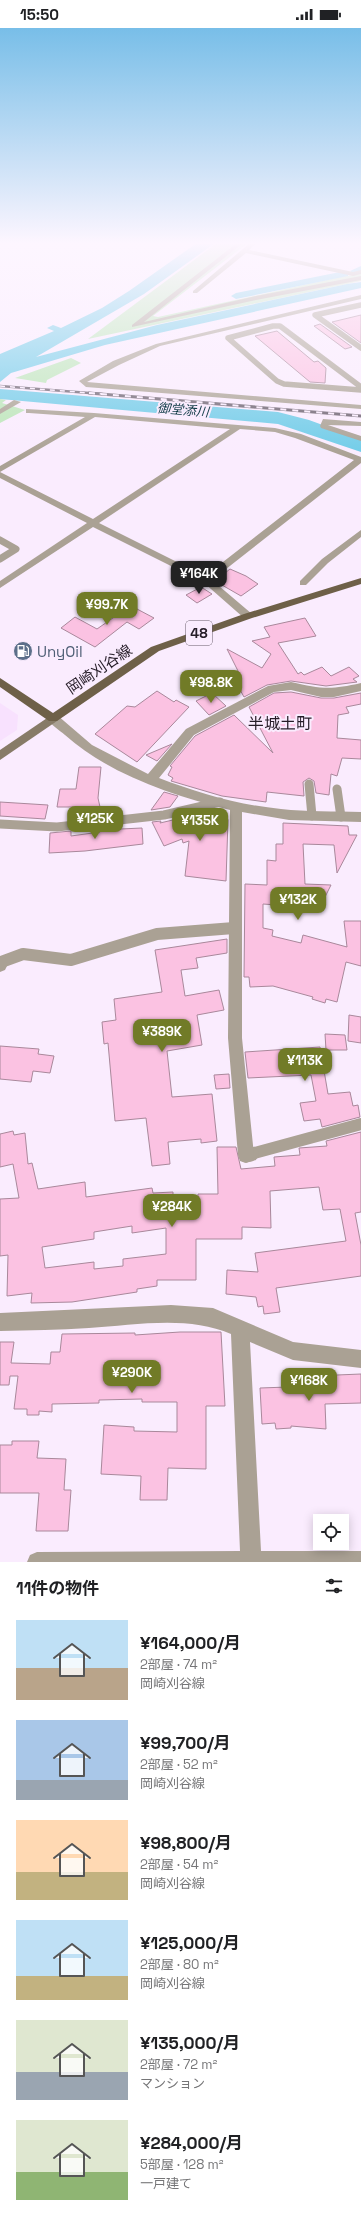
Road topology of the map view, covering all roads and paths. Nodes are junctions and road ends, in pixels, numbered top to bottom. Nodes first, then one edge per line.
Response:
1 (149, 315) edge
2 (184, 315) edge
3 (284, 315) edge
4 (316, 315) edge
5 (361, 348) edge
6 (326, 359) junction
7 (361, 382) edge
8 (361, 387) edge
9 (361, 390) edge
10 (17, 402) dead end
11 (361, 407) edge
12 (29, 411) dead end
13 (0, 412) edge
14 (94, 415) junction
15 (361, 424) edge
16 (238, 427) junction
17 (361, 439) edge
18 (361, 460) edge
19 (0, 468) edge
20 (0, 475) edge
21 (93, 523) junction
22 (361, 533) edge
23 (0, 540) edge
24 (4, 553) edge
25 (0, 559) edge
26 (206, 580) junction
27 (361, 581) edge
28 (1, 582) edge
29 (303, 583) dead end
30 (248, 616) junction
31 (0, 682) edge
32 (361, 687) edge
33 (53, 718) junction
34 (0, 756) edge
35 (151, 779) junction
36 (309, 784) dead end
37 (337, 789) dead end
38 (220, 802) junction
39 (236, 806) junction
40 (312, 816) junction
41 (341, 816) junction
42 (361, 818) edge
43 (0, 824) edge
44 (234, 928) junction
45 (0, 963) edge
46 (361, 1124) edge
47 (246, 1155) joint
48 (0, 1322) edge
49 (240, 1327) junction
50 (361, 1359) edge
51 (361, 1561) edge
52 (37, 1562) edge
53 (251, 1562) edge

1 - 2 street
3 - 11 street
4 - 5 lane
6 - 7 lane
6 - 8 lane
6 - 9 lane
10 - 13 street
12 - 14 street
14 - 16 street
14 - 19 street
15 - 17 street
16 - 18 street
16 - 21 street
18 - 26 street
20 - 21 street
21 - 26 street
21 - 28 street
22 - 29 street
23 - 24 lane
24 - 25 lane
26 - 30 street
27 - 30 main road, 岡崎刈谷線 / 48
30 - 33 main road, 岡崎刈谷線 / 48
31 - 33 main road
32 - 35 street
33 - 34 street
33 - 35 street
35 - 38 street
36 - 40 lane
37 - 41 lane
38 - 39 street
38 - 43 lane
39 - 40 street
39 - 44 street
40 - 41 street
41 - 42 street
44 - 45 lane
44 - 47 street
46 - 47 lane
48 - 49 street
49 - 50 street
49 - 53 street
51 - 53 street
52 - 53 street

